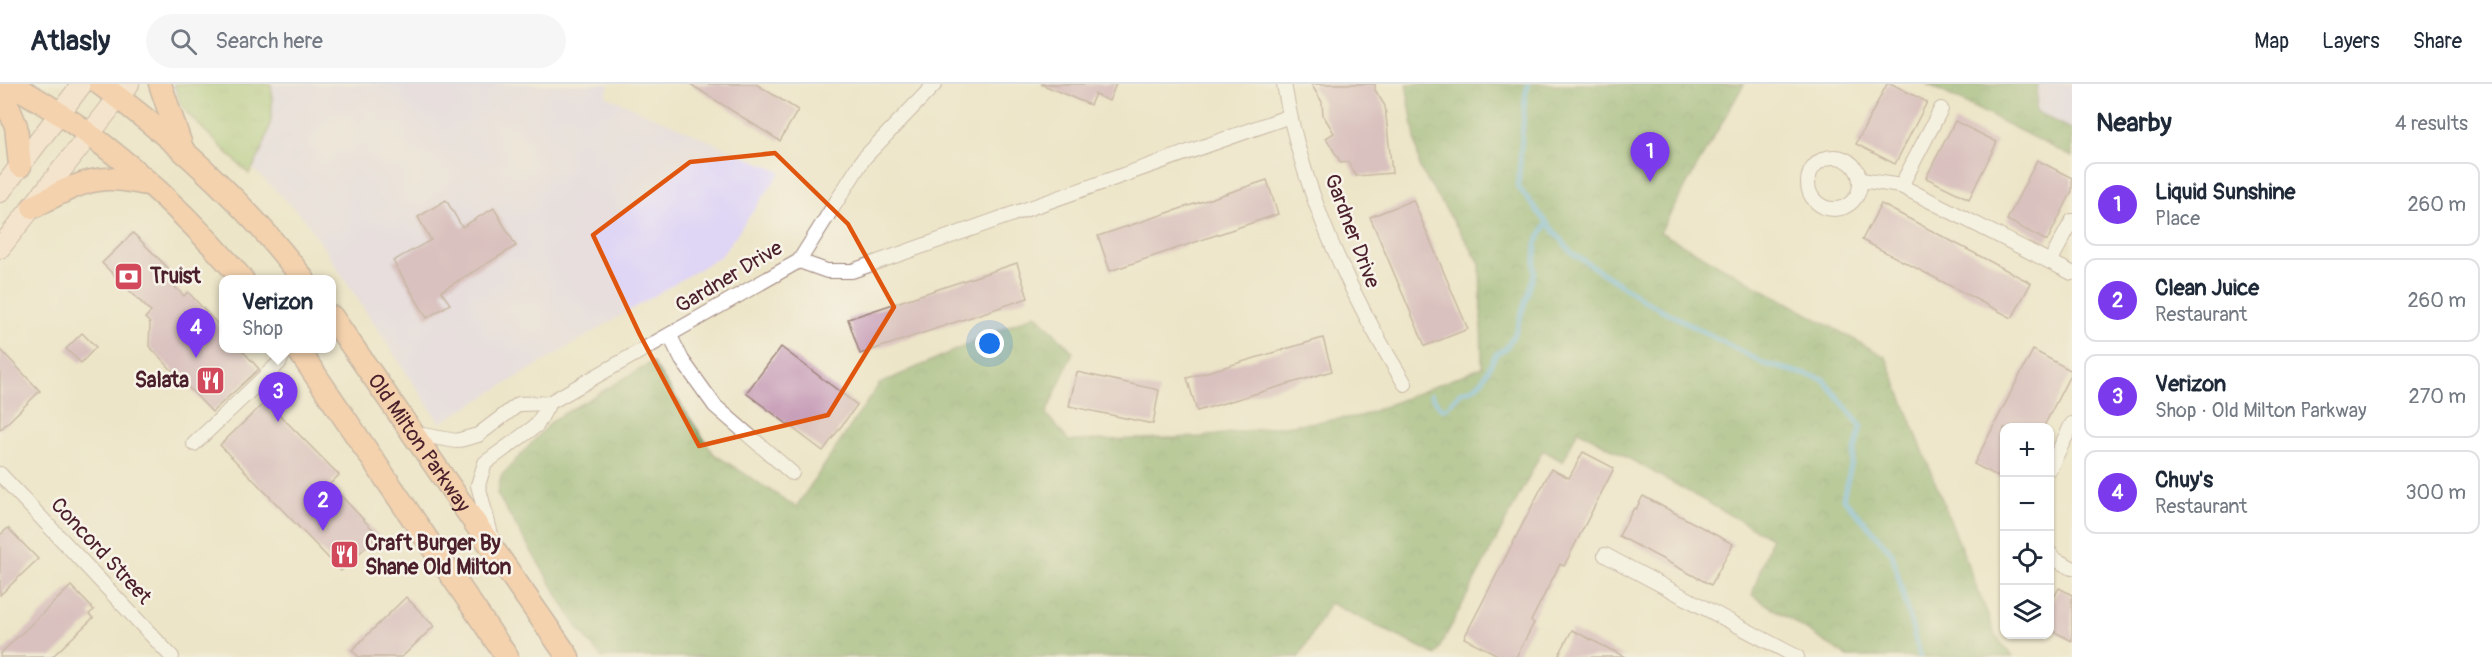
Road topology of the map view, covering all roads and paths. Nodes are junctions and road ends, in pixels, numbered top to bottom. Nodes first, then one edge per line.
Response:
1 (11, 84) edge
2 (82, 84) edge
3 (100, 84) edge
4 (160, 84) edge
5 (935, 84) edge
6 (1284, 84) edge
7 (0, 87) edge
8 (124, 91) edge
9 (1941, 109) dead end
10 (60, 114) junction
11 (1290, 116) junction
12 (89, 135) junction
13 (182, 150) junction
14 (20, 166) junction
15 (1861, 180) dead end
16 (150, 185) junction
17 (1901, 186) junction
18 (0, 192) edge
19 (33, 207) junction
20 (2072, 221) edge
21 (0, 248) edge
22 (799, 261) junction
23 (2050, 262) junction
24 (2072, 273) edge
25 (239, 275) edge
26 (301, 275) edge
27 (336, 323) edge
28 (670, 336) junction
29 (284, 353) edge
30 (300, 353) edge
31 (279, 363) junction
32 (312, 371) junction
33 (1404, 384) dead end
34 (549, 403) junction
35 (2072, 424) edge
36 (411, 432) junction
37 (194, 444) dead end
38 (2066, 452) edge
39 (2054, 463) edge
40 (792, 473) dead end
41 (0, 474) edge
42 (495, 553) junction
43 (1605, 555) dead end
44 (2054, 559) edge
45 (2072, 568) edge
46 (172, 657) edge
47 (507, 657) edge
48 (568, 657) edge
49 (1797, 657) edge

1 - 10 highway
2 - 10 main road
3 - 8 highway
4 - 13 highway
5 - 22 street, Gardner Drive
6 - 11 street, Gardner Drive
7 - 14 highway
8 - 12 main road
8 - 13 highway
9 - 17 street
10 - 12 highway
10 - 14 main road
11 - 22 street
11 - 33 street, Gardner Drive
12 - 16 highway
12 - 19 main road
13 - 26 highway
14 - 18 main road
15 - 17 street
16 - 19 highway
16 - 25 highway
17 - 23 street
19 - 21 main road
20 - 23 street
22 - 28 street, Gardner Drive
23 - 24 street
27 - 36 highway, Old Milton Parkway
28 - 34 street, Gardner Drive
28 - 40 street
29 - 31 street
30 - 32 highway
31 - 32 street
31 - 37 street
32 - 47 highway
34 - 36 street, Gardner Drive
34 - 42 street, Gardner Drive
35 - 38 street
36 - 42 highway, Old Milton Parkway
38 - 39 street
41 - 46 street, Concord Street
42 - 48 highway, Old Milton Parkway
43 - 49 street
44 - 45 street

